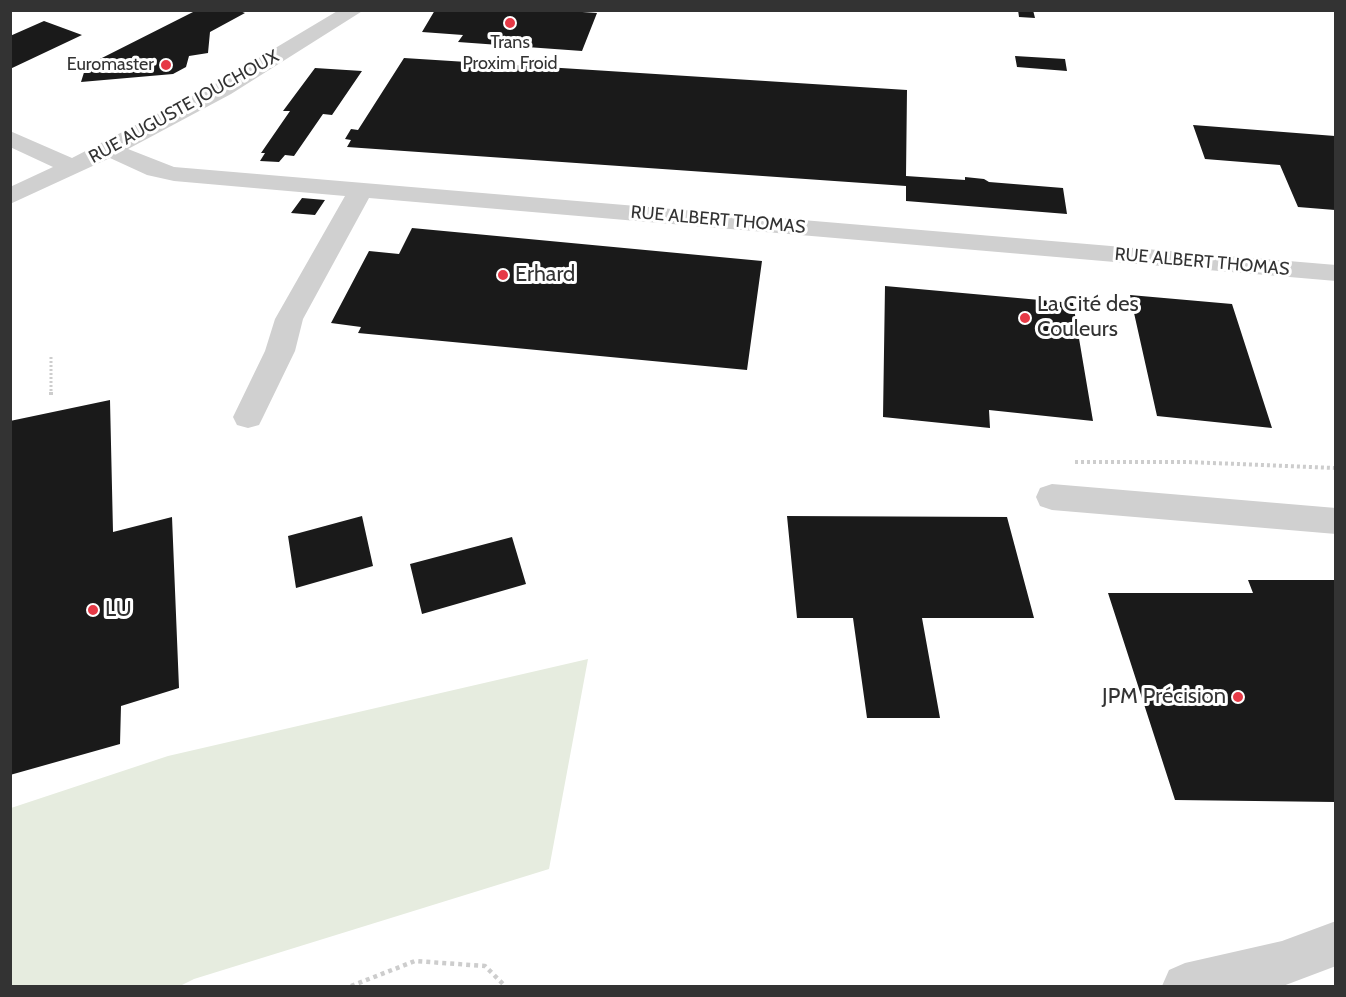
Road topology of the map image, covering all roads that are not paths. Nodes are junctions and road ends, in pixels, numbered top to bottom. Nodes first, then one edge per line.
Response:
1 (354, 10) edge
2 (10, 138) edge
3 (110, 149) junction
4 (73, 168) junction
5 (361, 190) junction
6 (10, 197) edge
7 (1334, 277) edge
8 (248, 417) dead end
9 (1052, 497) dead end
10 (1335, 521) edge
11 (1335, 943) edge
12 (1185, 987) edge

1 - 3 street, RUE AUGUSTE JOUCHOUX
2 - 4 street
3 - 4 street, RUE AUGUSTE JOUCHOUX
3 - 5 street, RUE ALBERT THOMAS
4 - 6 street, RUE AUGUSTE JOUCHOUX
5 - 7 street, RUE ALBERT THOMAS
5 - 8 street
9 - 10 street
11 - 12 street

